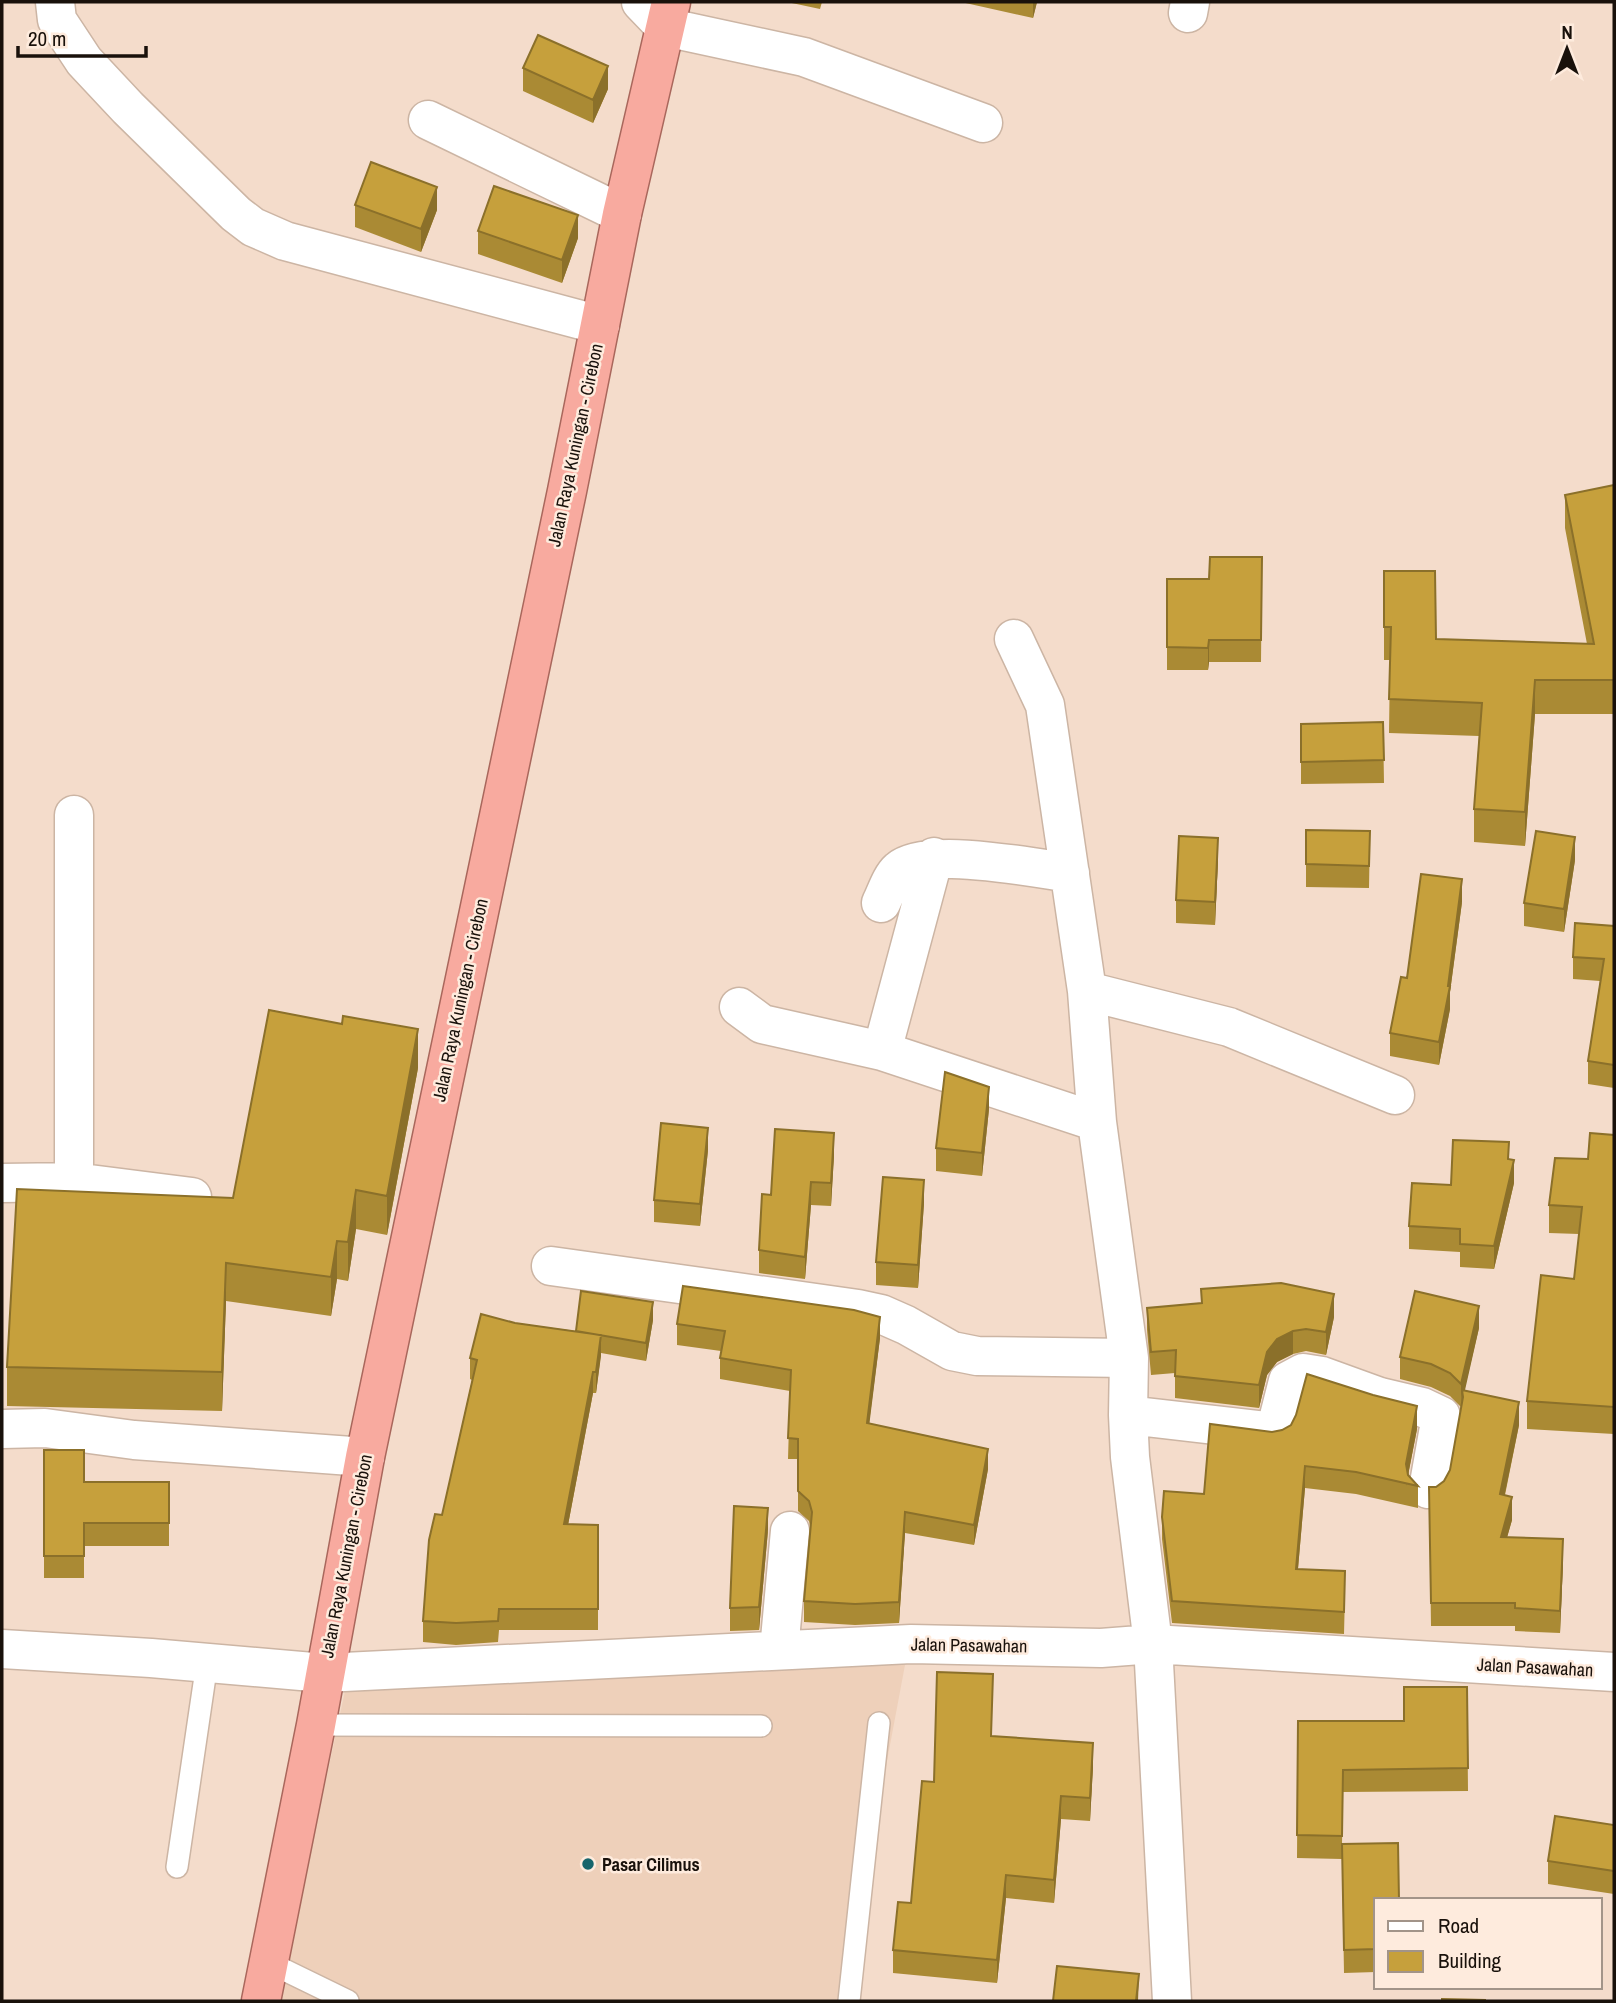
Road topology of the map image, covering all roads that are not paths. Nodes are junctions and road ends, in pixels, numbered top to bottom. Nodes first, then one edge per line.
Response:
1 (55, 2) edge
2 (659, 10) edge
3 (428, 120) dead end
4 (983, 123) dead end
5 (622, 214) junction
6 (600, 325) junction
7 (1014, 639) dead end
8 (74, 815) dead end
9 (934, 858) junction
10 (1070, 873) junction
11 (881, 902) dead end
12 (1087, 990) junction
13 (738, 1007) dead end
14 (882, 1051) junction
15 (1395, 1096) dead end
16 (1097, 1122) junction
17 (74, 1182) junction
18 (2, 1183) edge
19 (192, 1197) edge
20 (551, 1266) dead end
21 (1129, 1358) junction
22 (1128, 1415) junction
23 (2, 1429) edge
24 (365, 1457) junction
25 (1428, 1489) edge
26 (790, 1531) dead end
27 (1153, 1644) junction
28 (2, 1649) edge
29 (779, 1650) junction
30 (207, 1663) junction
31 (1614, 1672) edge
32 (324, 1673) junction
33 (879, 1723) dead end
34 (316, 1725) junction
35 (761, 1726) dead end
36 (177, 1867) dead end
37 (268, 1962) junction
38 (261, 2001) edge
39 (348, 2001) edge
40 (849, 2001) edge
41 (1172, 2001) edge

1 - 6 street
2 - 4 street
2 - 5 highway, Jalan Raya Kuningan - Cirebon
3 - 5 street
5 - 6 highway, Jalan Raya Kuningan - Cirebon
6 - 24 highway, Jalan Raya Kuningan - Cirebon
7 - 10 street
8 - 17 street
9 - 10 street
9 - 11 street
9 - 14 street
10 - 12 street
12 - 15 street
12 - 16 street
13 - 14 street
14 - 16 street
16 - 21 street
17 - 18 street
17 - 19 street
20 - 21 street
21 - 22 street
22 - 25 street
22 - 27 street
23 - 24 street
24 - 32 highway, Jalan Raya Kuningan - Cirebon
26 - 29 street
27 - 29 street, Jalan Pasawahan
27 - 31 street, Jalan Pasawahan
27 - 41 street
28 - 30 street, Jalan Pasawahan
29 - 32 street, Jalan Pasawahan
30 - 32 street, Jalan Pasawahan
30 - 36 lane
32 - 34 highway, Jalan Raya Kuningan - Cirebon
33 - 40 lane
34 - 35 lane
34 - 37 highway, Jalan Raya Kuningan - Cirebon
37 - 38 highway, Jalan Raya Kuningan - Cirebon
37 - 39 lane

